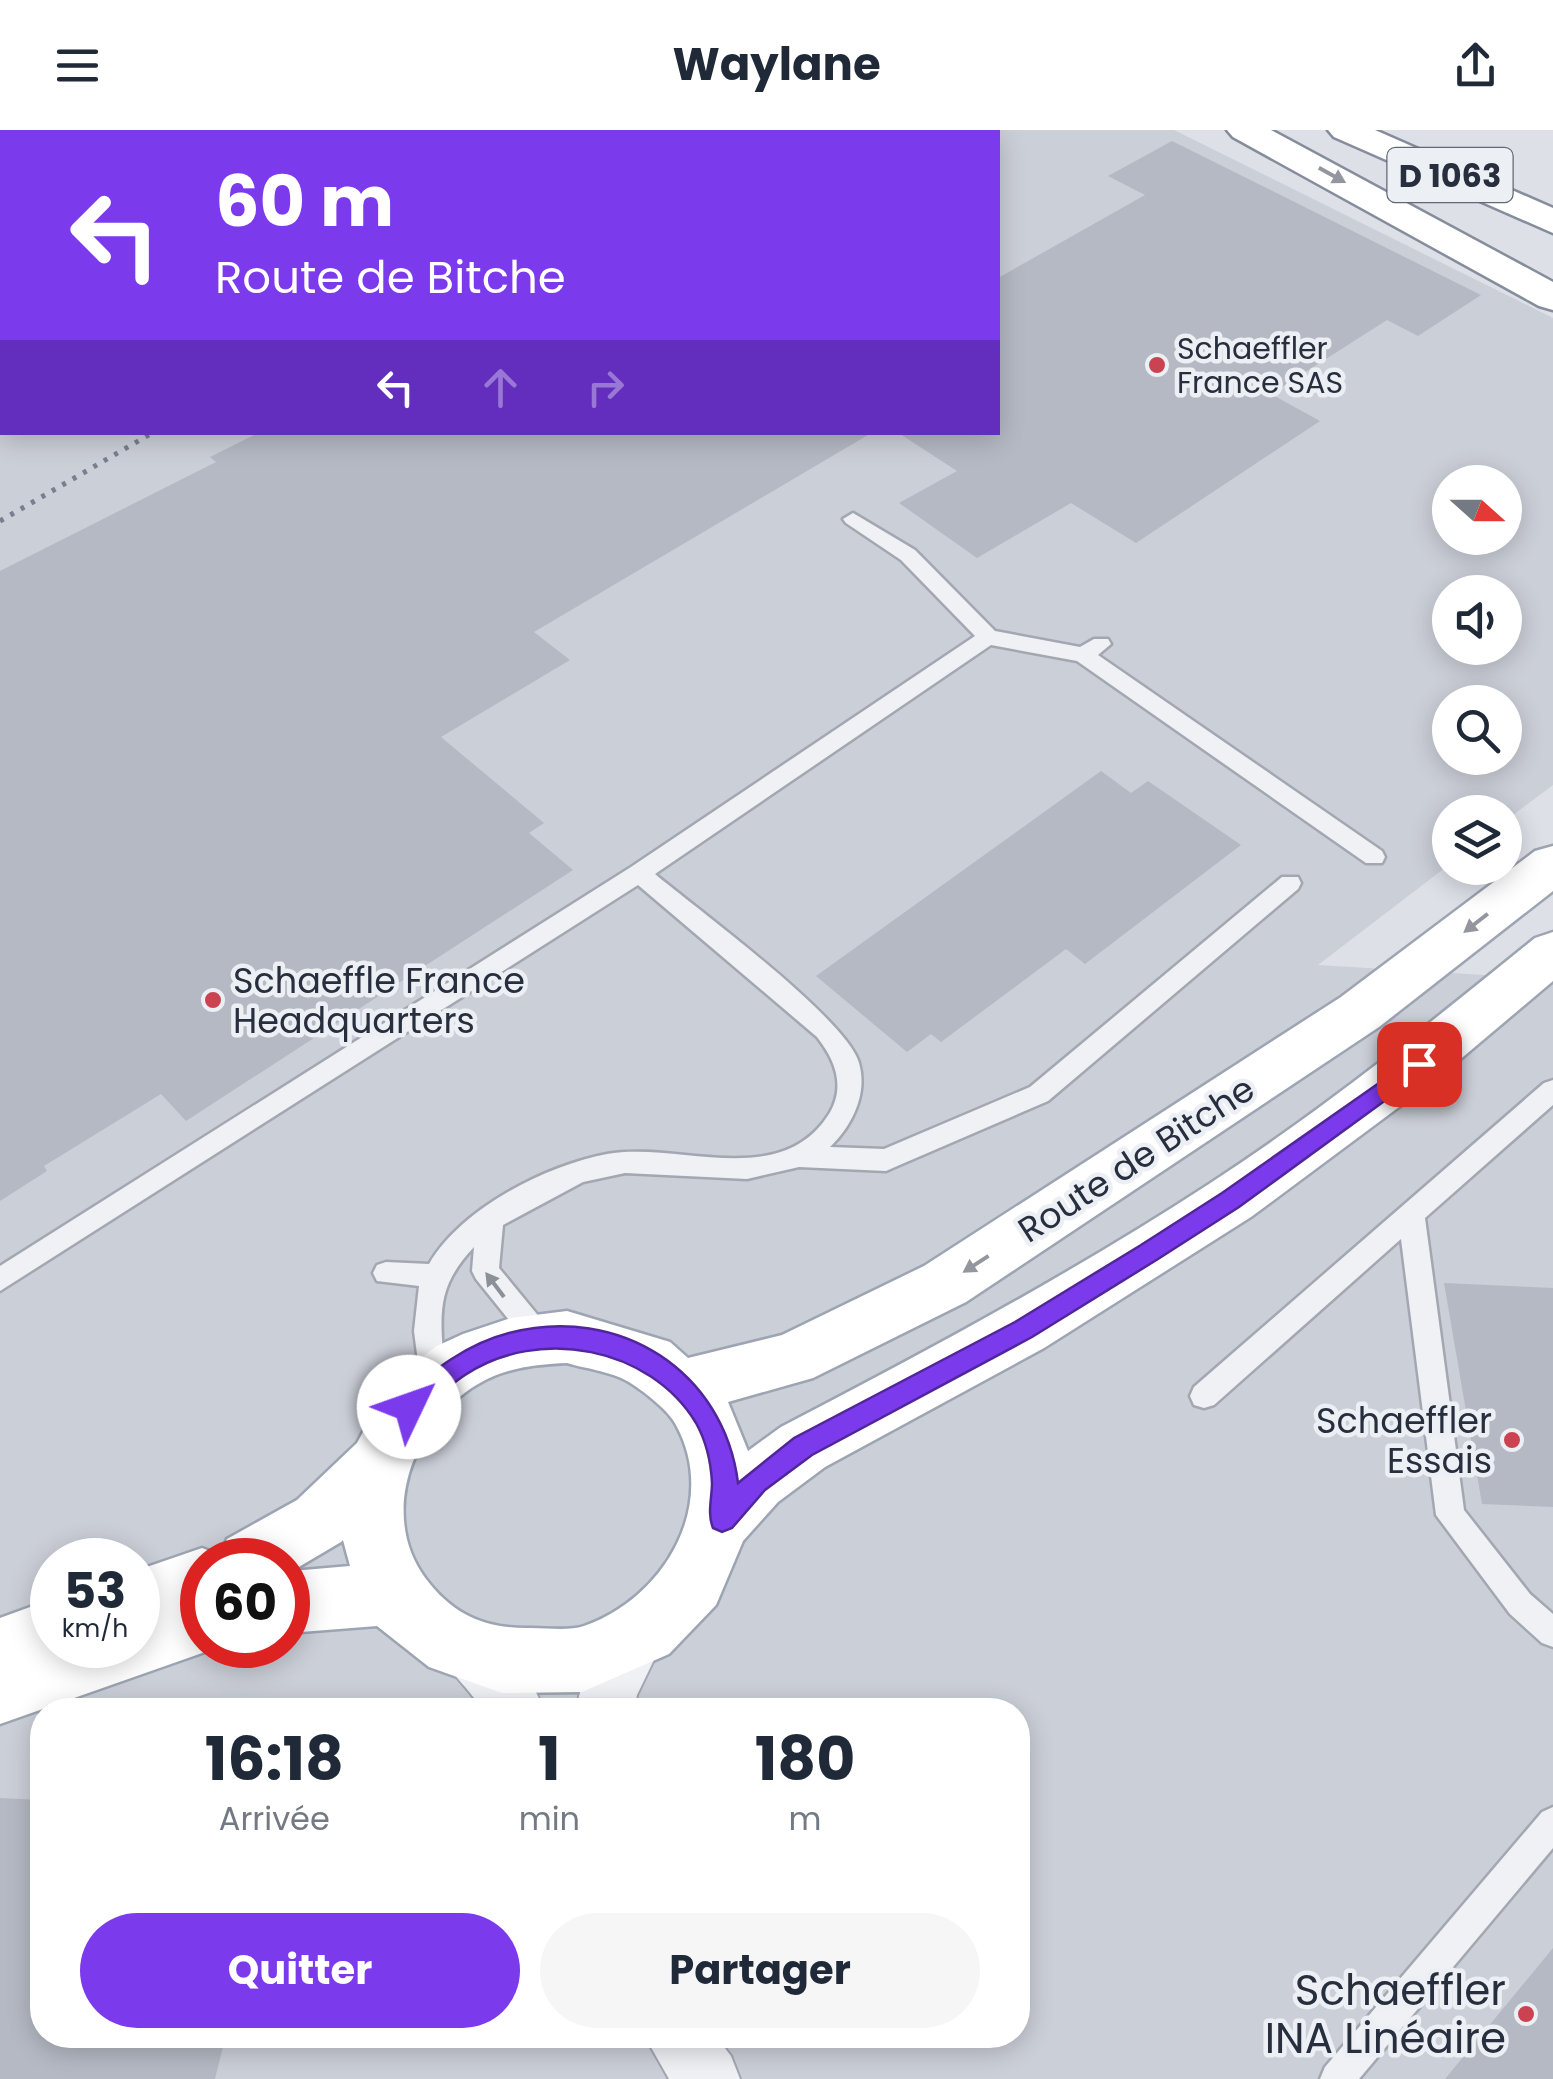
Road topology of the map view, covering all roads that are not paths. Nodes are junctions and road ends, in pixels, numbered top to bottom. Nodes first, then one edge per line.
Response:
1 (1245, 130) edge
2 (1346, 130) edge
3 (1416, 130) edge
4 (1553, 190) edge
5 (1553, 222) edge
6 (1553, 298) edge
7 (853, 520) dead end
8 (988, 636) junction
9 (1374, 857) dead end
10 (1553, 864) edge
11 (639, 872) junction
12 (1290, 883) dead end
13 (1553, 952) edge
14 (1553, 1090) edge
15 (797, 1156) junction
16 (1411, 1213) junction
17 (490, 1220) junction
18 (386, 1273) dead end
19 (435, 1276) junction
20 (0, 1280) edge
21 (540, 1338) junction
22 (432, 1384) junction
23 (683, 1386) junction
24 (1204, 1396) dead end
25 (378, 1464) junction
26 (722, 1520) junction
27 (289, 1538) edge
28 (310, 1600) edge
29 (401, 1602) junction
30 (1553, 1633) edge
31 (636, 1637) junction
32 (30, 1639) edge
33 (0, 1650) edge
34 (468, 1652) junction
35 (68, 1668) edge
36 (0, 1691) edge
37 (508, 1698) edge
38 (607, 1698) edge
39 (1553, 1823) edge
40 (685, 2048) edge
41 (708, 2079) edge
42 (1337, 2079) edge

1 -> 6 main road
2 - 5 main road, D 1063
3 - 4 main road, D 1063
7 - 8 lane
8 - 9 lane
8 - 11 lane
10 -> 23 main road, Route de Bitche
11 - 15 lane
11 - 20 lane
12 - 15 lane
13 - 26 main road
14 - 16 lane
15 - 17 lane
16 - 24 lane
16 - 30 lane
17 - 19 lane
21 -> 17 lane
18 - 19 lane
19 - 22 lane
21 - 22 main road
21 - 23 main road
22 - 25 main road
23 - 26 main road
25 - 27 main road
25 - 29 main road
26 - 31 main road
28 - 29 main road
29 - 34 main road
31 - 34 main road
31 - 38 street
32 - 33 main road
34 - 37 street
35 - 36 main road
39 - 42 lane
40 - 41 street

